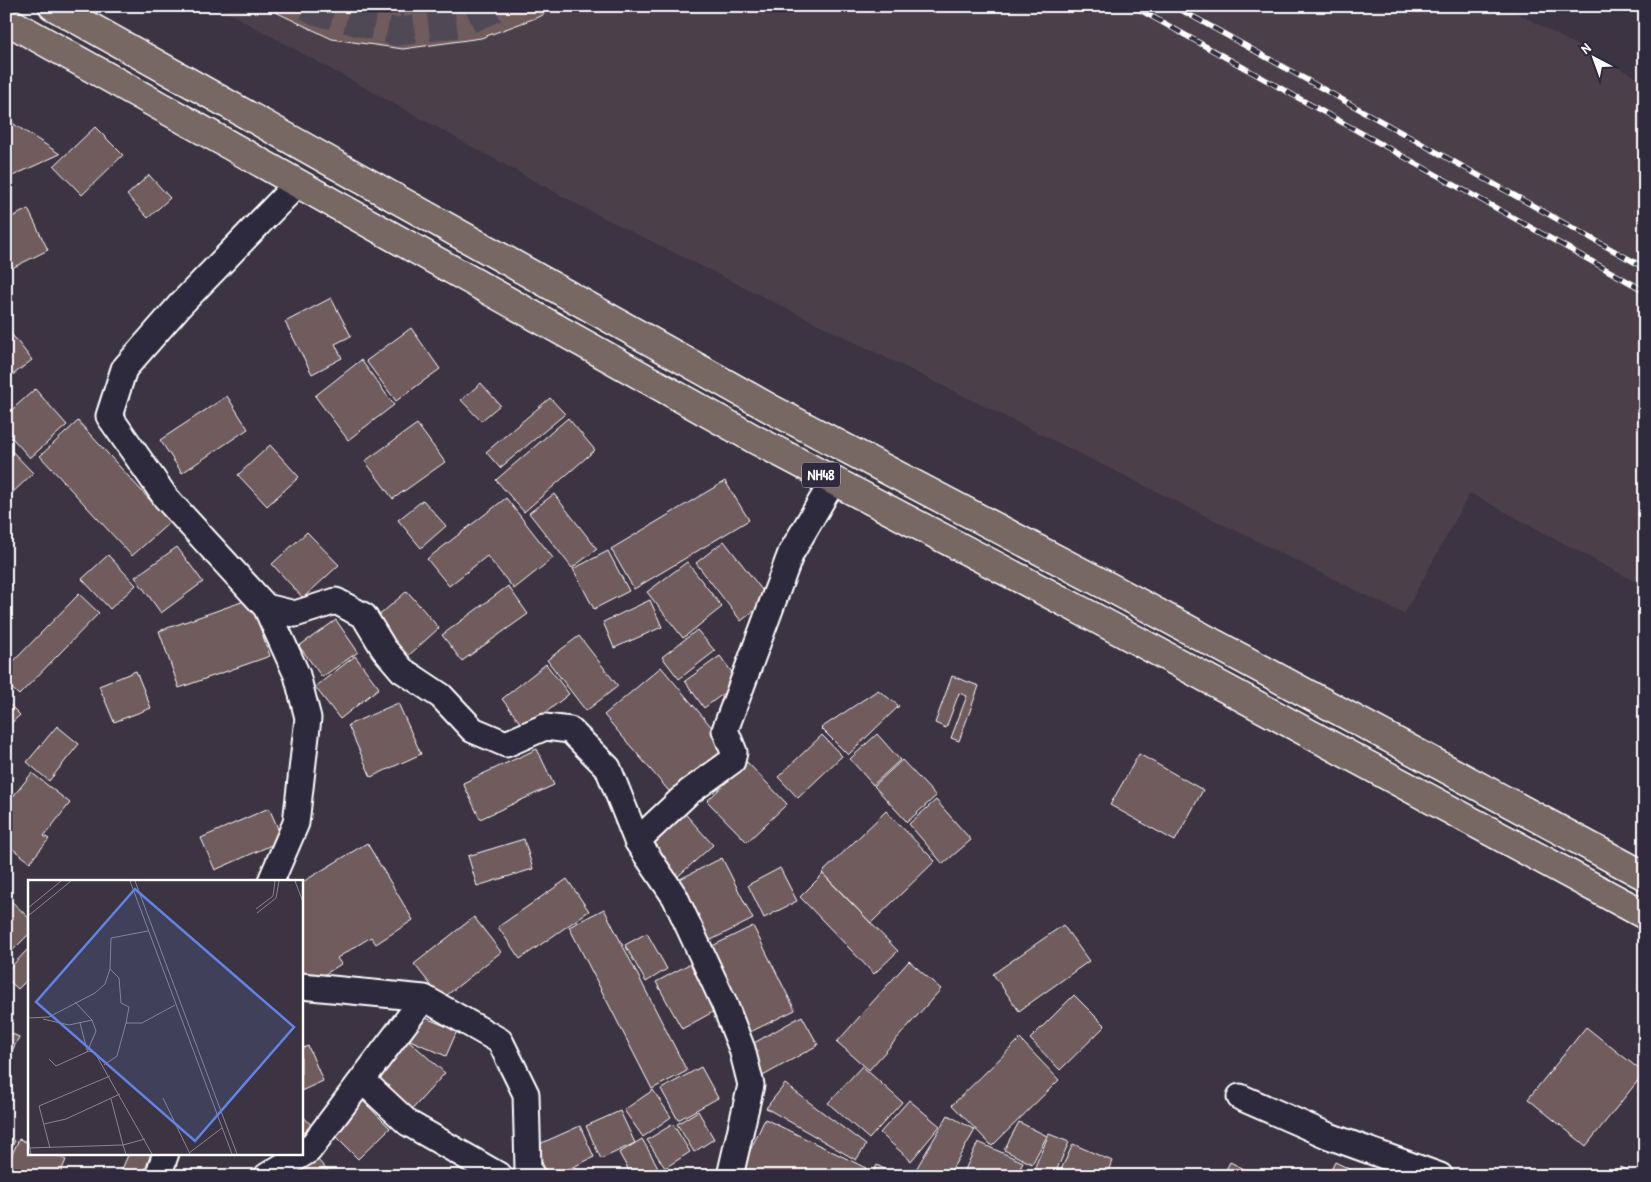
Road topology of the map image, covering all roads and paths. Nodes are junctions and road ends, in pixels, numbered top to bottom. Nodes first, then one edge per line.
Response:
1 (53, 6) edge
2 (6, 20) edge
3 (298, 183) junction
4 (833, 481) junction
5 (266, 607) junction
6 (637, 841) junction
7 (1645, 876) edge
8 (271, 880) edge
9 (1645, 915) edge
10 (302, 986) edge
11 (424, 998) junction
12 (362, 1080) junction
13 (1240, 1097) dead end
14 (166, 1154) edge
15 (158, 1176) edge
16 (267, 1176) edge
17 (500, 1176) edge
18 (532, 1176) edge
19 (730, 1176) edge
20 (1440, 1176) edge

1 - 7 highway, NH48
2 - 3 highway, NH48
3 - 4 highway, NH48
3 - 5 street
4 - 6 street
4 - 9 highway, NH48
5 - 6 street
5 - 8 street
6 - 19 street
10 - 11 street
11 - 12 street
11 - 18 street
12 - 16 street
12 - 17 street
13 - 20 street
14 - 15 street

